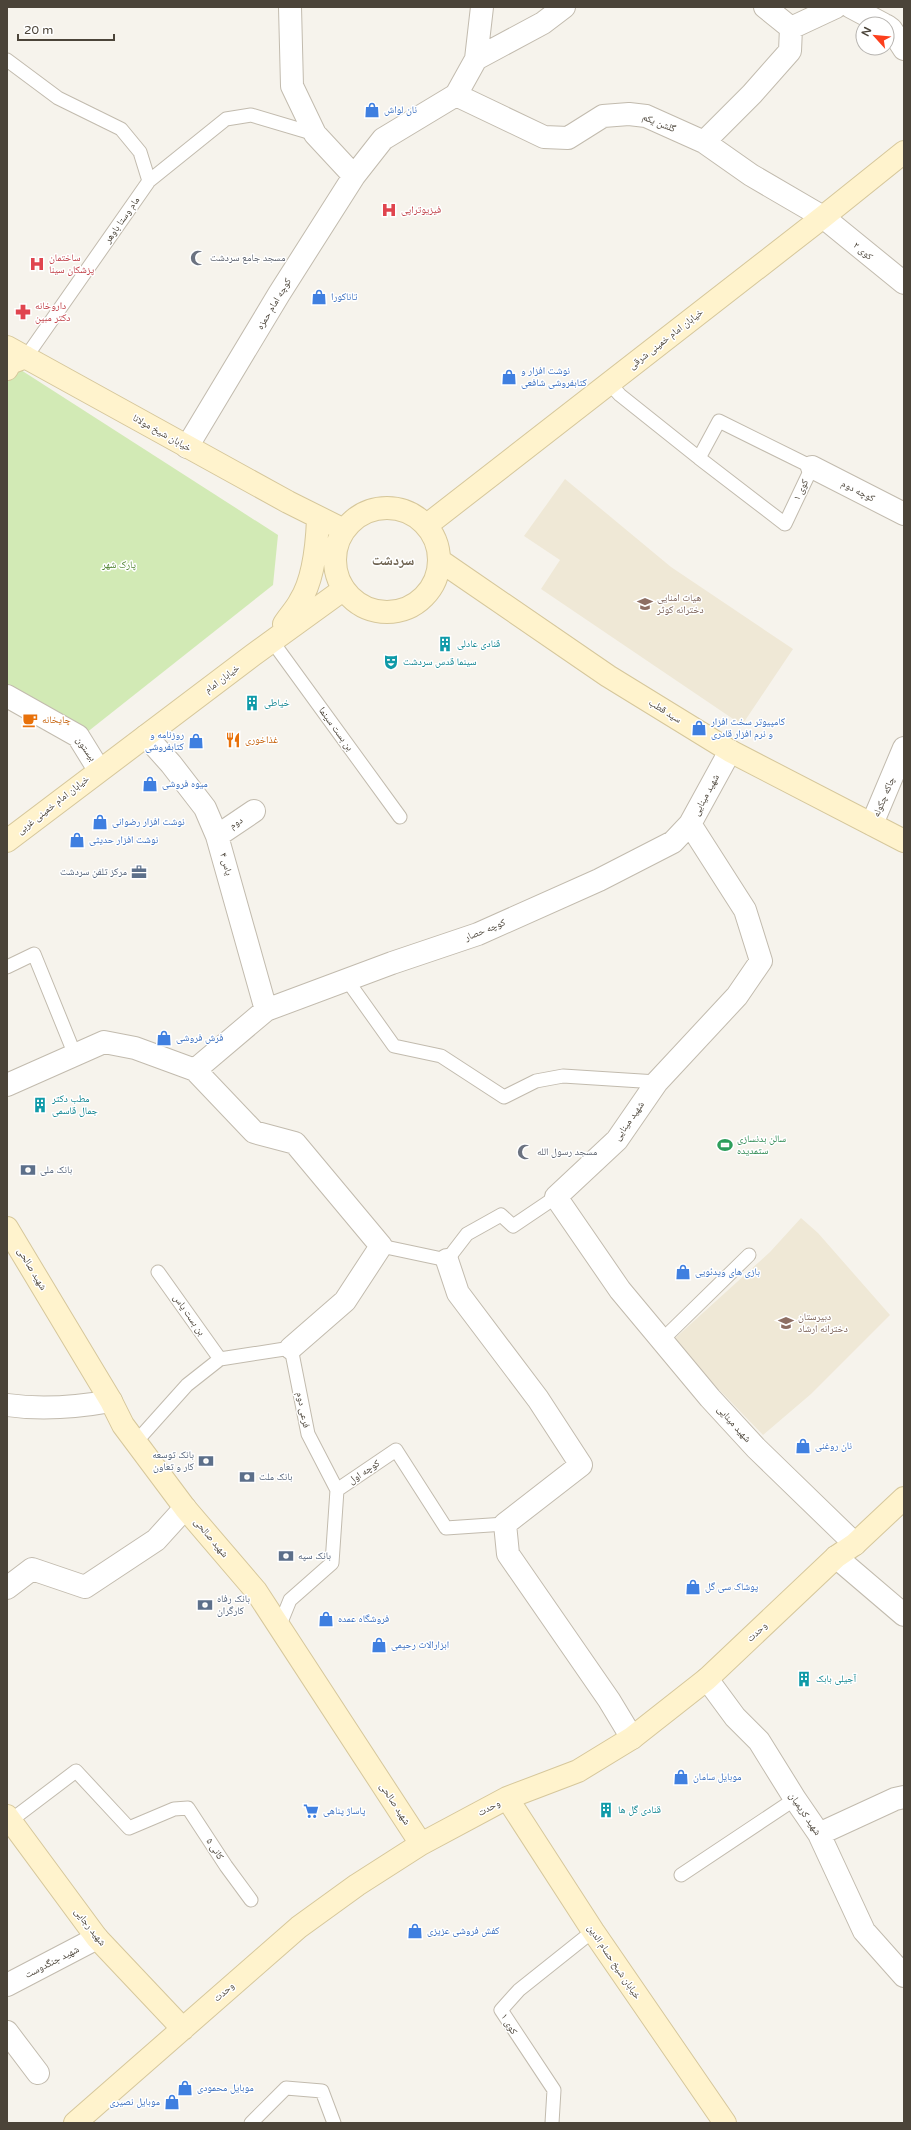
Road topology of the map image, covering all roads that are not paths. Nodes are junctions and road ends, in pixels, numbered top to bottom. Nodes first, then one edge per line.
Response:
1 (290, 7) edge
2 (482, 7) edge
3 (564, 7) edge
4 (765, 7) edge
5 (836, 7) edge
6 (851, 7) edge
7 (868, 16) edge
8 (791, 28) junction
9 (895, 35) edge
10 (904, 49) edge
11 (7, 60) edge
12 (476, 60) junction
13 (456, 95) junction
14 (314, 134) junction
15 (704, 142) junction
16 (904, 152) edge
17 (354, 176) junction
18 (149, 181) junction
19 (824, 217) junction
20 (904, 283) edge
21 (7, 347) edge
22 (26, 357) junction
23 (7, 368) edge
24 (608, 383) junction
25 (191, 440) junction
26 (699, 458) junction
27 (812, 468) junction
28 (904, 514) edge
29 (318, 519) junction
30 (426, 525) junction
31 (344, 530) junction
32 (439, 560) junction
33 (344, 589) junction
34 (272, 641) junction
35 (7, 696) edge
36 (146, 736) junction
37 (904, 748) edge
38 (730, 751) junction
39 (99, 770) junction
40 (254, 812) dead end
41 (400, 817) dead end
42 (690, 824) junction
43 (872, 824) junction
44 (217, 836) junction
45 (7, 841) edge
46 (904, 841) edge
47 (7, 967) edge
48 (347, 980) junction
49 (266, 1010) junction
50 (75, 1055) junction
51 (195, 1070) junction
52 (657, 1082) junction
53 (7, 1085) edge
54 (556, 1197) junction
55 (7, 1228) edge
56 (381, 1246) junction
57 (749, 1255) dead end
58 (447, 1260) junction
59 (158, 1272) dead end
60 (662, 1340) junction
61 (291, 1348) junction
62 (220, 1359) junction
63 (111, 1401) junction
64 (7, 1404) edge
65 (136, 1443) junction
66 (338, 1490) junction
67 (904, 1498) edge
68 (185, 1508) junction
69 (505, 1524) junction
70 (855, 1544) junction
71 (836, 1558) junction
72 (7, 1588) edge
73 (904, 1615) edge
74 (279, 1627) junction
75 (707, 1679) junction
76 (632, 1738) junction
77 (507, 1798) junction
78 (904, 1798) edge
79 (795, 1799) junction
80 (9, 1819) edge
81 (819, 1834) junction
82 (421, 1844) junction
83 (681, 1875) dead end
84 (251, 1900) dead end
85 (593, 1931) junction
86 (97, 1938) junction
87 (904, 1976) edge
88 (7, 1985) edge
89 (183, 2029) junction
90 (7, 2032) edge
91 (38, 2073) dead end
92 (75, 2123) edge
93 (251, 2123) edge
94 (334, 2123) edge
95 (552, 2123) edge
96 (725, 2123) edge

1 - 14 street
2 - 12 street
3 - 12 street
4 - 8 street
5 - 8 street
6 - 7 street
8 - 15 street
9 - 10 street
11 - 18 lane
12 - 13 street
13 - 15 street, گلشن یکم
13 - 17 street, کوچه امام حمزه
14 - 17 street
14 - 18 lane, مام وستا باوهر
15 - 19 street, گلشن یکم
16 - 19 main road, خیابان امام خمینی شرقی
17 - 25 street, کوچه امام حمزه
18 - 22 lane, مام وستا باوهر
19 - 20 street, کوی ۲
19 - 24 main road, خیابان امام خمینی شرقی
21 - 22 main road, خیابان شیخ مولانا
22 - 23 main road
22 - 25 main road, خیابان شیخ مولانا
24 - 26 lane, کوی ۱
24 - 30 main road, خیابان امام خمینی شرقی
25 - 29 main road, خیابان شیخ مولانا
26 - 27 lane, کوی ۱
26 - 27 lane, کوی ۱
27 - 28 street, کوچه دوم
29 - 31 main road, خیابان شیخ مولانا
29 - 34 main road
30 - 31 main road
30 - 32 main road
31 - 33 main road
32 - 33 main road
32 - 38 main road, سید قطب
33 - 34 main road, خیابان امام
34 - 36 main road, خیابان امام
34 - 41 lane, بن بست سینما
35 - 39 street, بیستون
36 - 39 main road, خیابان امام
36 - 44 street, یاس ۴
37 - 43 street, چاکه چکوله
38 - 42 street, شهید مینایی
38 - 43 main road, سید قطب
39 - 45 main road, خیابان امام خمینی غربی
40 - 44 street, دوم
42 - 48 street, کوچه حصار
42 - 52 street, شهید مینایی
43 - 46 main road, سید قطب
44 - 49 street, یاس ۴
47 - 50 lane
48 - 49 street, کوچه حصار
48 - 52 lane
49 - 51 street, کوچه حصار
50 - 51 street
50 - 53 street
51 - 56 street
52 - 54 street, شهید مینایی
54 - 58 lane
54 - 60 street, شهید مینایی
55 - 63 main road, شهید صالحی
56 - 58 lane
56 - 61 street
57 - 60 lane
58 - 69 street
59 - 62 lane, بن بست یاس
60 - 70 street, شهید مینایی
61 - 62 lane
61 - 66 lane, فرعی دوم
62 - 65 lane
63 - 64 street
63 - 65 main road, شهید صالحی
65 - 68 main road, شهید صالحی
66 - 69 lane, کوچه اول
66 - 74 lane, کوچه اول
67 - 70 main road, وحدت
68 - 72 street
68 - 74 main road, شهید صالحی
69 - 76 street
70 - 71 main road, وحدت
71 - 73 street
71 - 75 main road, وحدت
74 - 82 main road, شهید صالحی
75 - 76 main road, وحدت
75 - 79 street, شهید کریمیان
76 - 77 main road, وحدت
77 - 82 main road, وحدت
77 - 85 main road, خیابان شیخ حسام الدین
78 - 81 street
79 - 81 street, شهید کریمیان
79 - 83 lane
80 - 84 lane, کانی ۵
80 - 86 main road, شهید رجایی
81 - 87 street, شهید کریمیان
82 - 89 main road, وحدت
85 - 95 lane, کوی ۱
85 - 96 main road, خیابان شیخ حسام الدین
86 - 88 street, شهید جنگدوست
86 - 89 main road, شهید رجایی
89 - 92 main road, وحدت
90 - 91 street
93 - 94 lane

